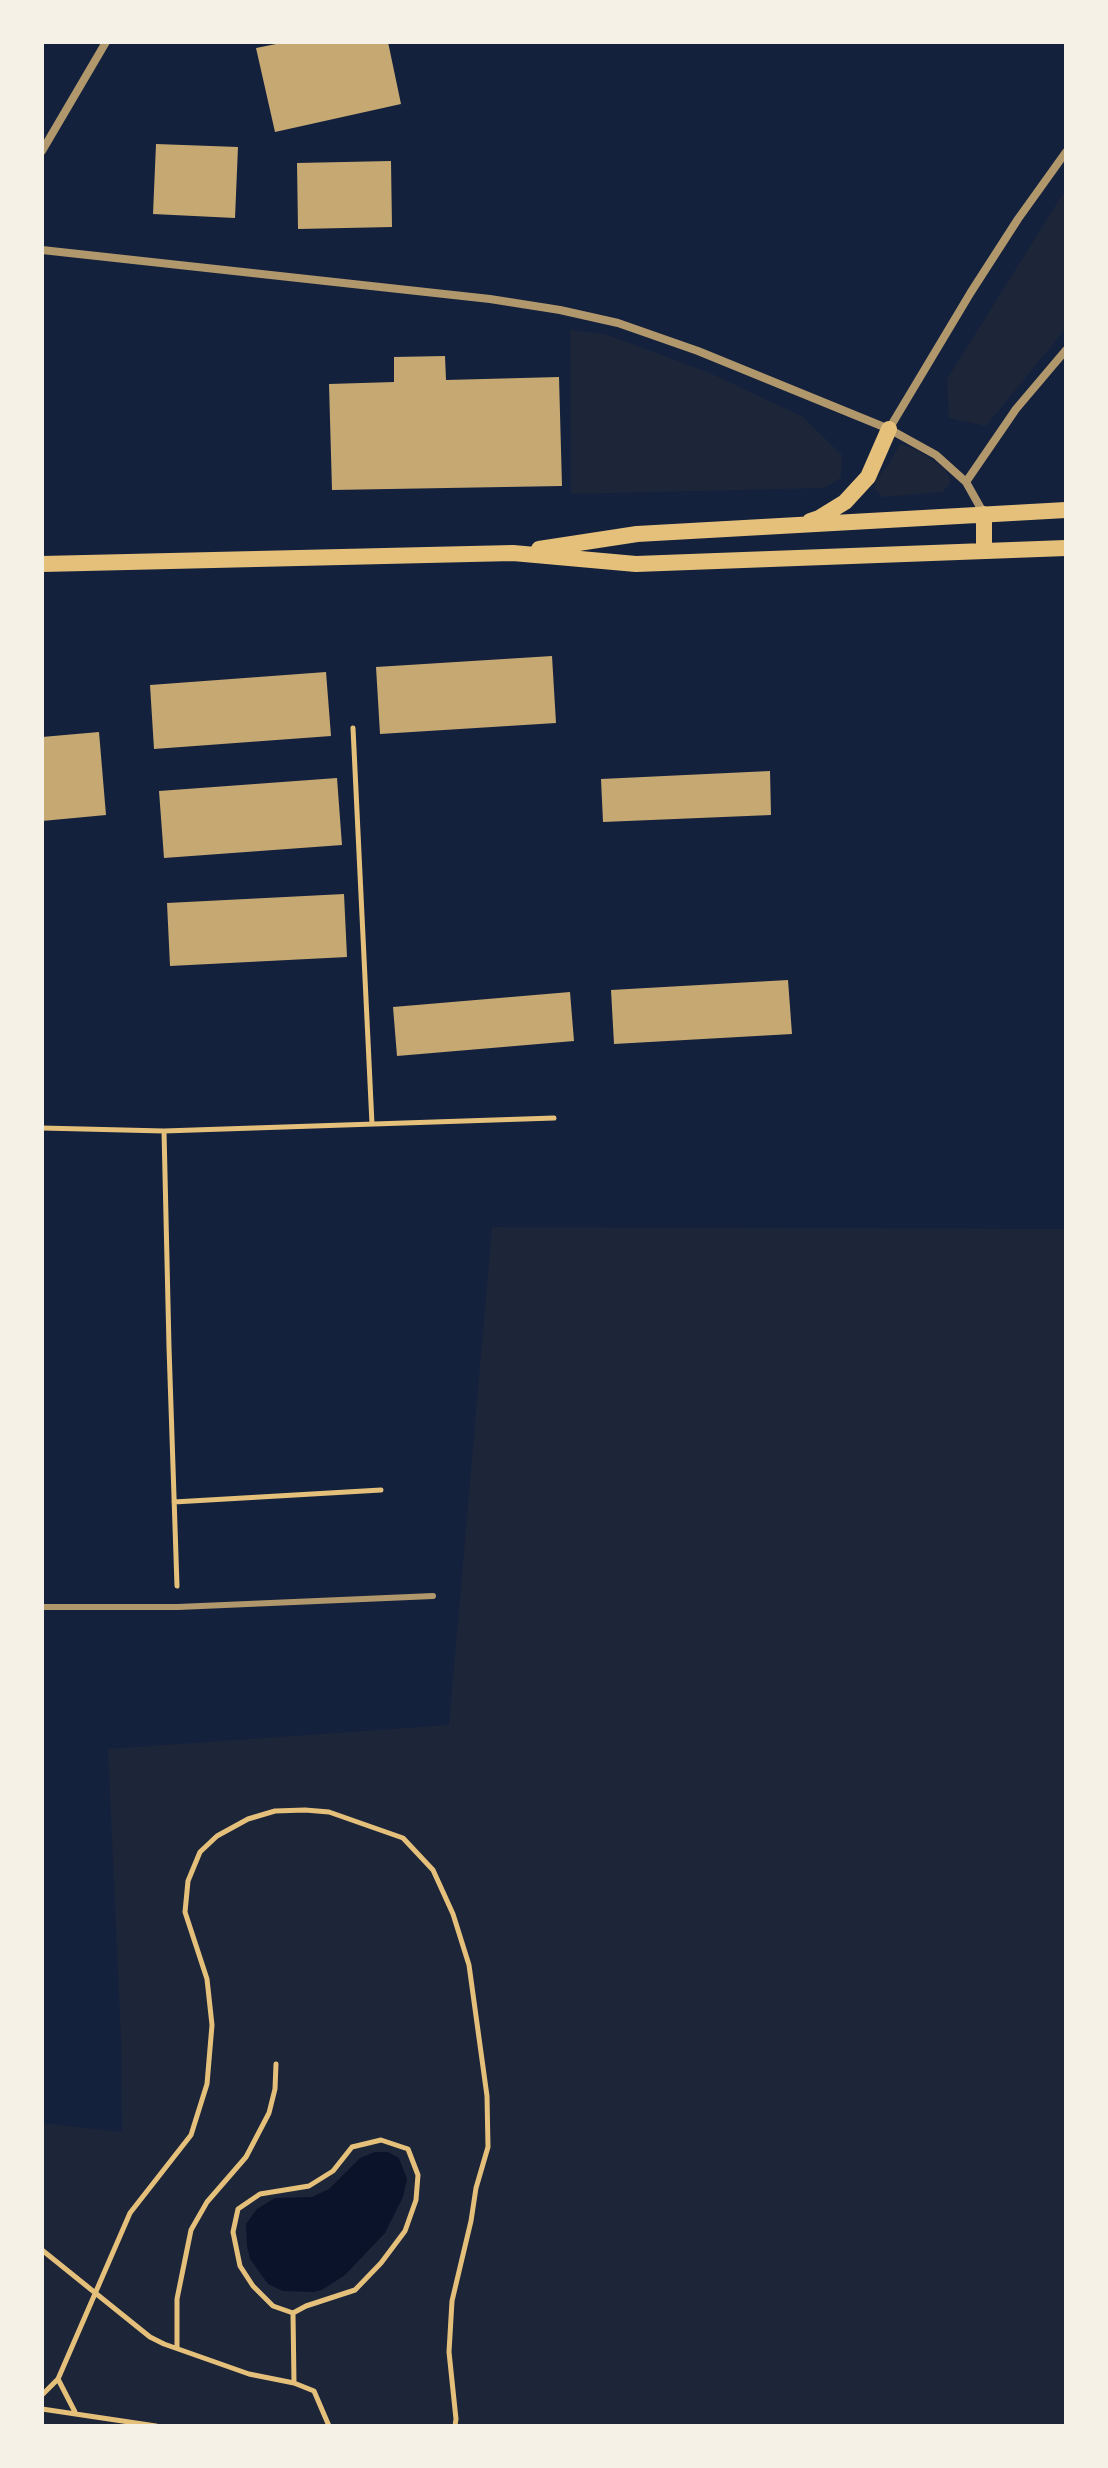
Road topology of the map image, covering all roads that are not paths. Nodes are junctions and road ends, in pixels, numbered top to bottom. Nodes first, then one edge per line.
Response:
1 (106, 42) edge
2 (42, 151) edge
3 (1066, 152) edge
4 (42, 250) edge
5 (1066, 350) edge
6 (889, 429) junction
7 (966, 482) junction
8 (1066, 510) edge
9 (984, 514) junction
10 (788, 526) junction
11 (1066, 548) edge
12 (984, 551) junction
13 (513, 553) junction
14 (42, 564) edge
15 (433, 1596) dead end
16 (42, 1607) edge

1 - 2 street
3 - 6 street
4 - 6 street
5 - 7 street
6 - 7 street
6 - 10 main road
7 - 9 street
8 - 9 main road
9 - 10 main road
9 - 12 main road
10 - 13 main road
11 - 12 main road
12 - 13 main road
13 - 14 main road
15 - 16 lane

